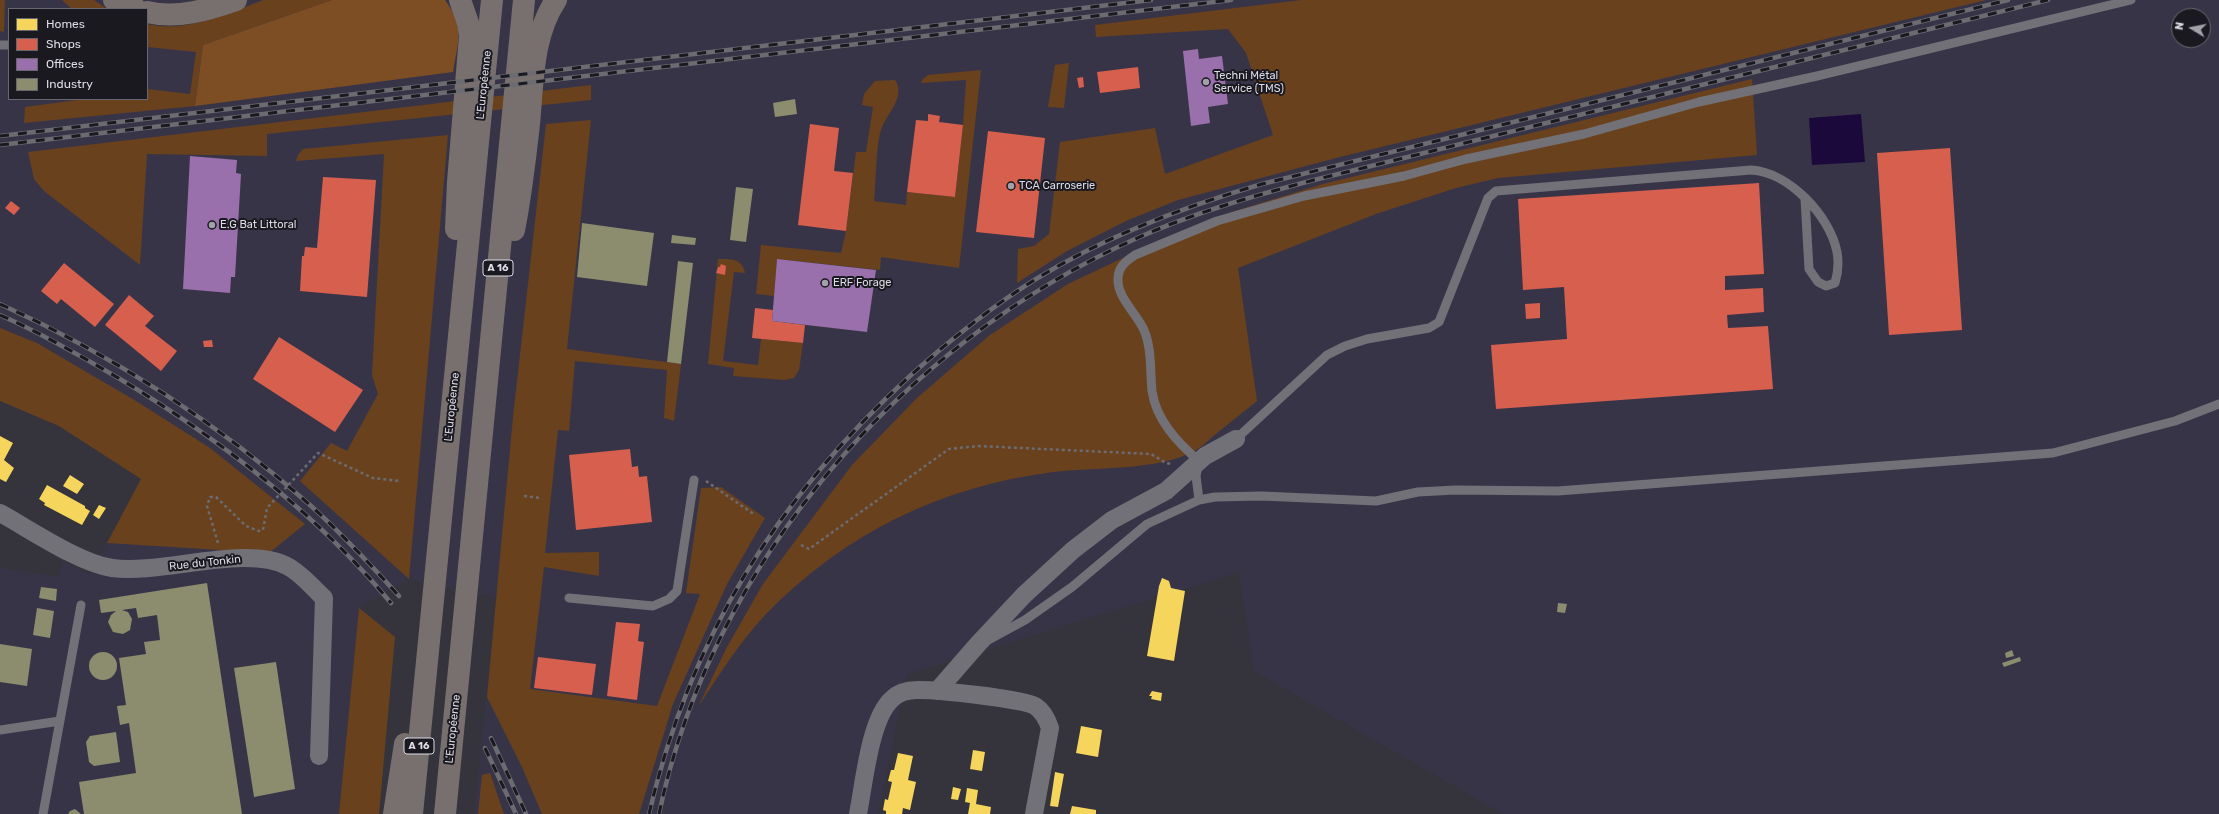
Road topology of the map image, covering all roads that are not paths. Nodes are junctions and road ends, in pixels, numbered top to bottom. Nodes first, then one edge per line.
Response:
1 (114, 0) edge
2 (236, 0) edge
3 (460, 0) edge
4 (492, 0) edge
5 (524, 0) edge
6 (556, 0) edge
7 (2131, 0) edge
8 (134, 8) edge
9 (148, 12) edge
10 (529, 42) junction
11 (478, 46) junction
12 (1805, 200) junction
13 (2219, 404) edge
14 (1236, 438) joint
15 (1197, 463) junction
16 (694, 480) dead end
17 (1198, 500) junction
18 (0, 513) edge
19 (569, 598) dead end
20 (81, 605) dead end
21 (978, 644) junction
22 (420, 670) junction
23 (937, 691) junction
24 (60, 721) junction
25 (459, 728) junction
26 (0, 730) edge
27 (319, 756) dead end
28 (43, 814) edge
29 (394, 814) edge
30 (412, 814) edge
31 (444, 814) edge
32 (459, 814) edge
33 (858, 814) edge
34 (1034, 814) edge

1 - 8 highway
2 - 9 highway
3 - 11 highway
4 - 11 highway, L'Européenne
5 - 10 highway
6 - 10 highway
7 - 15 lane
10 - 25 highway, L'Européenne / A 16
11 - 22 highway, L'Européenne
12 - 12 lane
12 - 14 lane
13 - 17 lane
14 - 15 street
15 - 17 lane
15 - 21 street
16 - 19 lane
17 - 21 lane
18 - 27 street, Rue du Tonkin
20 - 24 lane
21 - 23 street
22 - 29 highway
22 - 30 highway, A 16
23 - 33 street
23 - 34 street
24 - 26 lane
24 - 28 lane
25 - 31 highway, L'Européenne / A 16
25 - 32 highway

